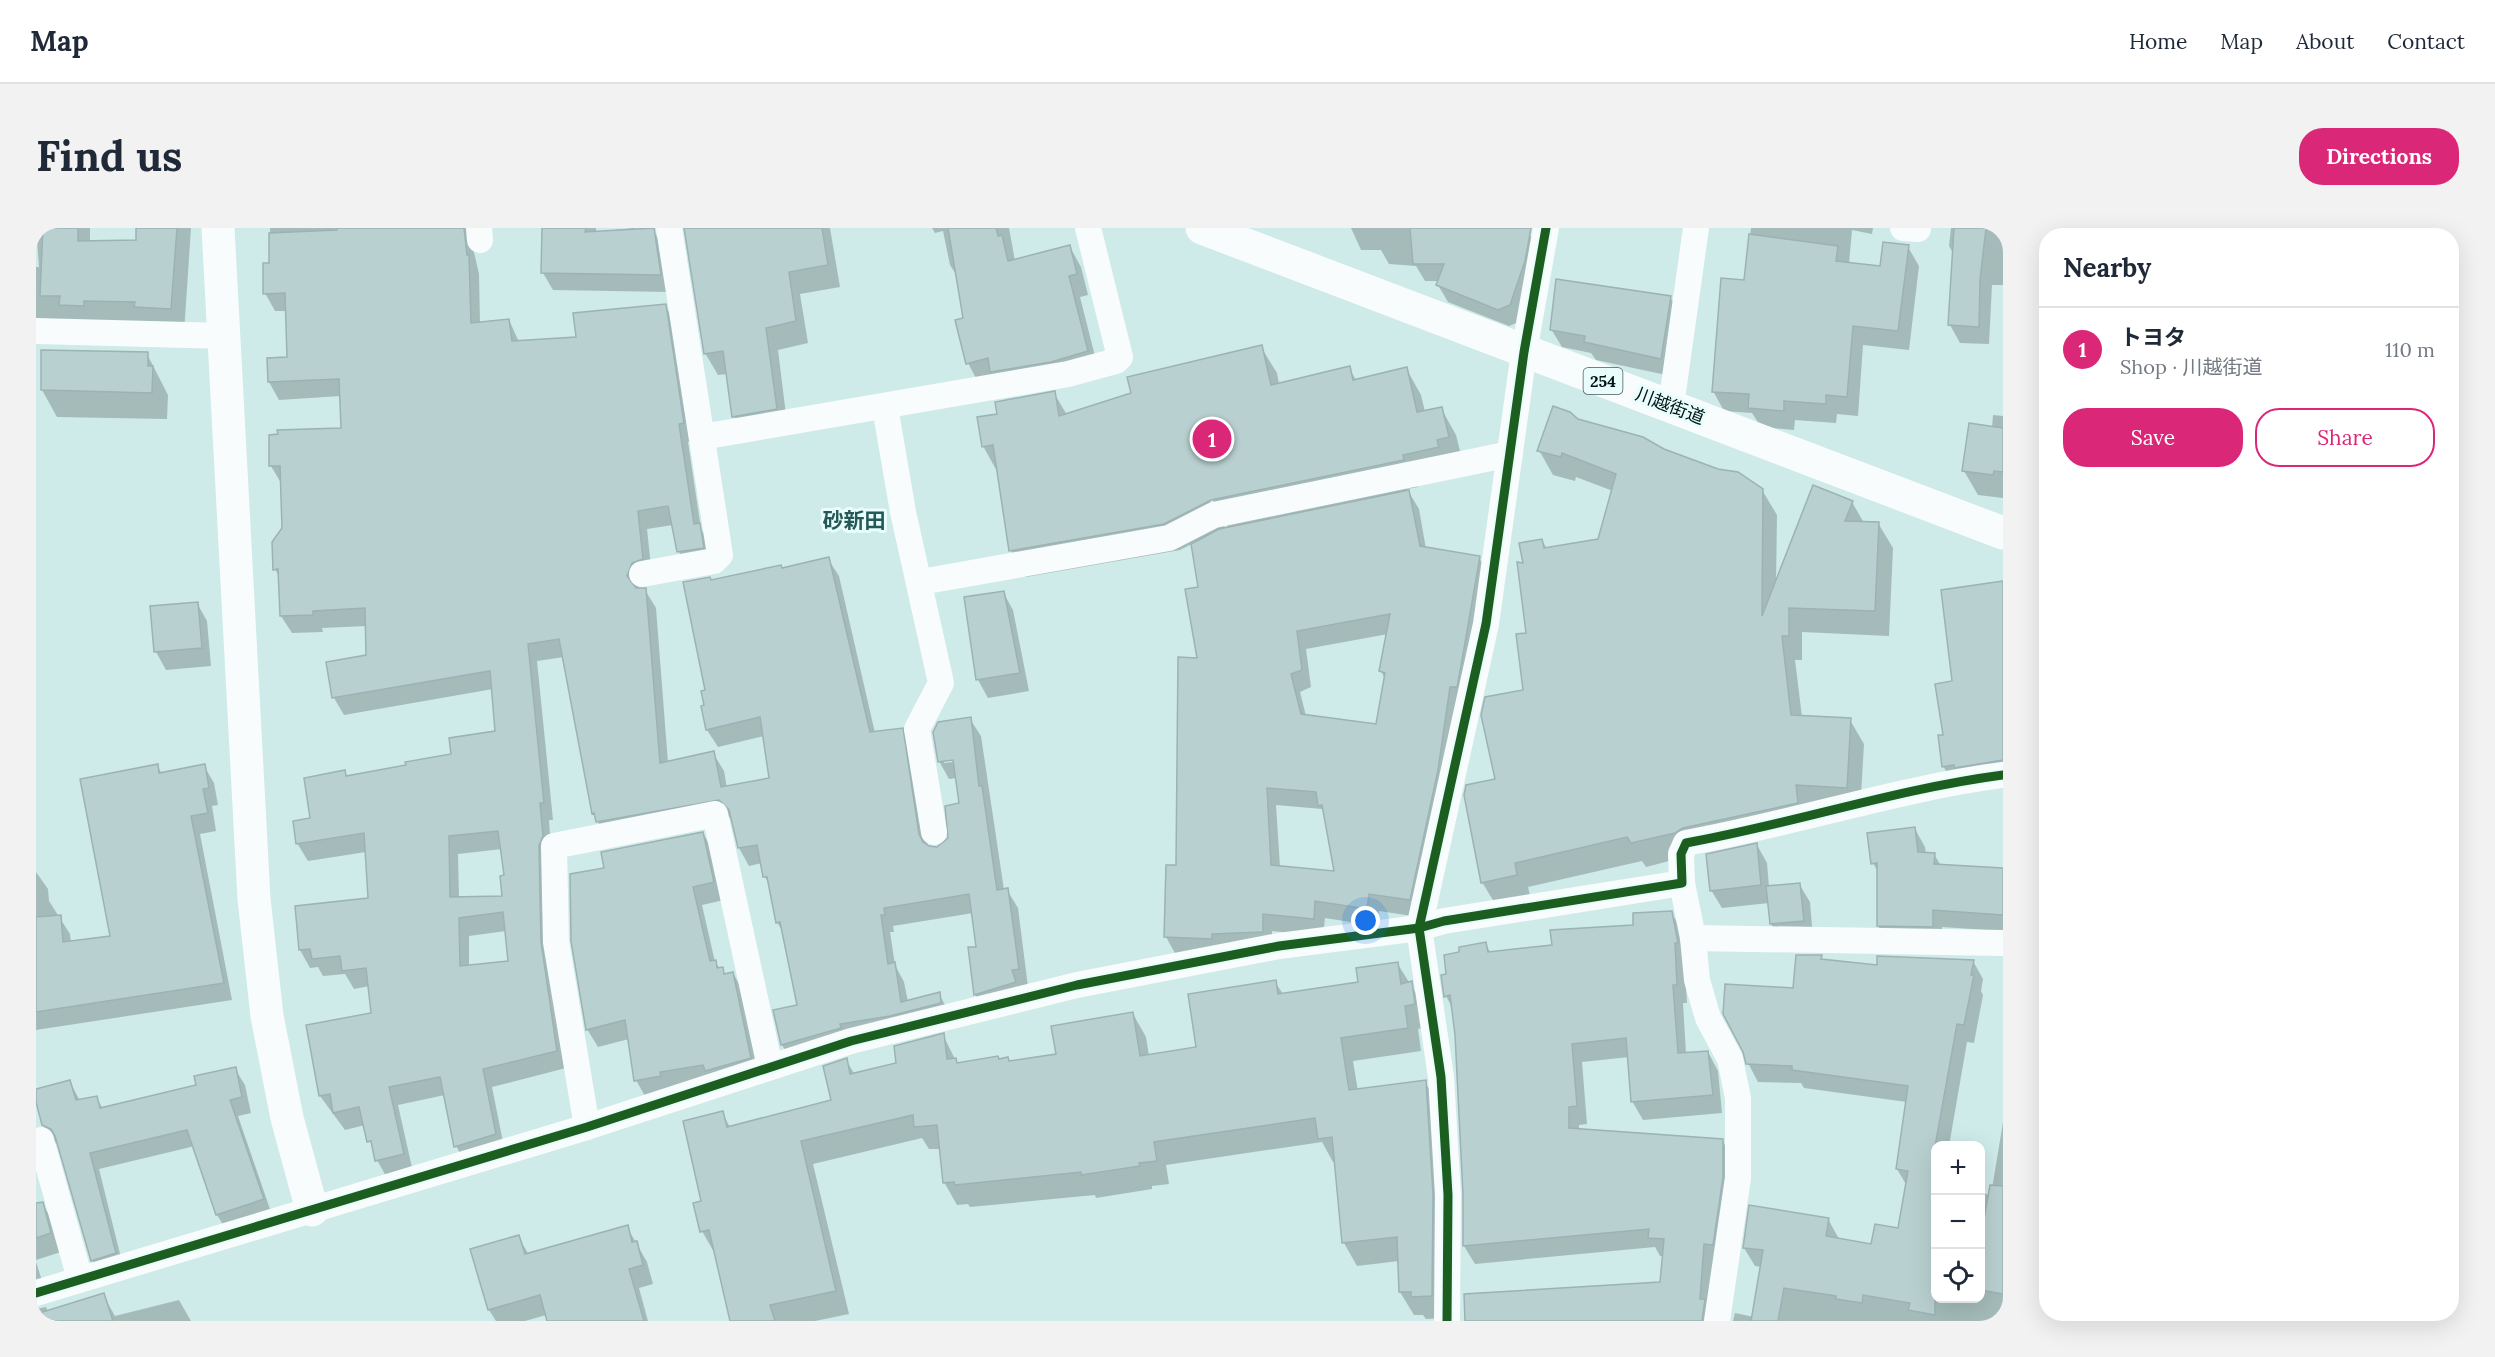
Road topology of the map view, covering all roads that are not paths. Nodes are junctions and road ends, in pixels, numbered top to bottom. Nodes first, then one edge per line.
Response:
1 (218, 228) edge
2 (669, 228) edge
3 (1088, 228) edge
4 (1202, 228) edge
5 (1546, 228) edge
6 (1696, 228) edge
7 (36, 331) edge
8 (226, 336) junction
9 (1524, 352) junction
10 (1671, 406) junction
11 (885, 407) junction
12 (702, 437) junction
13 (1510, 454) junction
14 (2003, 533) edge
15 (642, 574) dead end
16 (921, 582) junction
17 (2003, 775) edge
18 (934, 832) dead end
19 (1682, 883) junction
20 (1419, 928) junction
21 (1693, 938) junction
22 (2003, 944) edge
23 (770, 1067) junction
24 (586, 1127) junction
25 (41, 1140) dead end
26 (45, 1189) edge
27 (312, 1210) junction
28 (80, 1279) junction
29 (36, 1293) edge
30 (1447, 1321) edge
31 (1717, 1321) edge

1 - 8 main road
2 - 12 street
3 - 11 street
4 - 9 main road, 川越街道 / 254
5 - 9 street
6 - 10 street
7 - 8 street
8 - 27 main road
9 - 10 main road, 川越街道 / 254
9 - 13 street
10 - 14 main road, 川越街道 / 254
11 - 12 street
11 - 16 street
12 - 15 street
13 - 16 street
13 - 20 street
16 - 18 street
17 - 19 street
19 - 20 street
19 - 21 street
20 - 23 street
20 - 30 street
21 - 22 street
21 - 31 street
23 - 24 street
23 - 24 street
24 - 27 street
25 - 26 street
26 - 28 street
27 - 28 street
28 - 29 street

